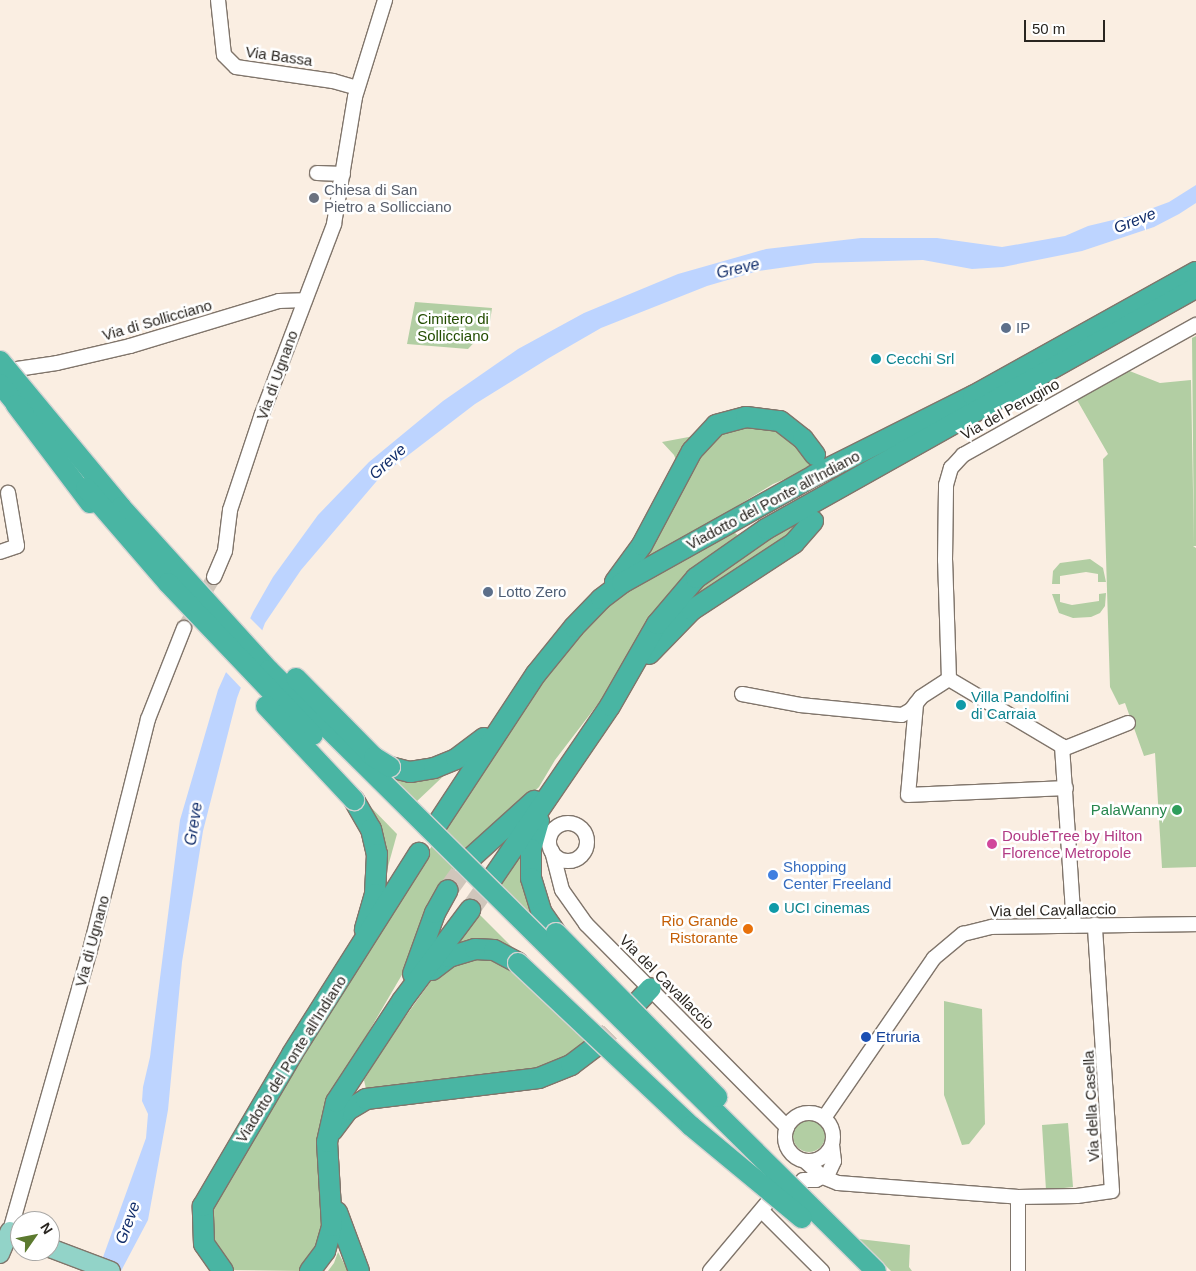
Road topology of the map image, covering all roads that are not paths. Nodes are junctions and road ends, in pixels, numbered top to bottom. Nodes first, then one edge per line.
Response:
1 (218, 0) edge
2 (385, 0) edge
3 (358, 88) junction
4 (317, 172) dead end
5 (343, 174) junction
6 (1196, 272) edge
7 (1196, 288) edge
8 (304, 300) junction
9 (1196, 325) edge
10 (9, 379) edge
11 (815, 455) dead end
12 (8, 493) dead end
13 (813, 521) dead end
14 (0, 552) edge
15 (214, 577) tunnel mouth
16 (601, 599) junction
17 (184, 628) tunnel mouth
18 (647, 638) junction
19 (948, 679) junction
20 (742, 694) dead end
21 (916, 704) junction
22 (610, 706) junction
23 (501, 723) junction
24 (1128, 723) dead end
25 (1063, 749) junction
26 (572, 763) junction
27 (1066, 788) junction
28 (436, 826) dead end
29 (552, 851) junction
30 (419, 853) dead end
31 (472, 857) tunnel mouth
32 (566, 861) junction
33 (559, 873) junction
34 (492, 879) tunnel mouth
35 (448, 890) tunnel mouth
36 (470, 910) tunnel mouth
37 (1196, 924) edge
38 (1095, 925) junction
39 (1074, 926) junction
40 (358, 953) junction
41 (651, 988) junction
42 (402, 1001) junction
43 (635, 1005) tunnel mouth
44 (596, 1046) tunnel mouth
45 (824, 1118) junction
46 (786, 1127) junction
47 (327, 1142) junction
48 (832, 1145) junction
49 (805, 1161) junction
50 (823, 1177) junction
51 (803, 1180) dead end
52 (332, 1192) junction
53 (1018, 1197) junction
54 (16, 1211) edge
55 (802, 1218) junction
56 (10, 1232) edge
57 (837, 1233) junction
58 (60, 1252) edge
59 (0, 1254) edge
60 (111, 1271) edge
61 (223, 1271) edge
62 (310, 1271) edge
63 (359, 1271) edge
64 (710, 1271) edge
65 (822, 1271) edge
66 (857, 1271) edge
67 (876, 1271) edge
68 (1018, 1271) edge

1 - 3 street, Via Bassa
2 - 3 street, Via di Ugnano
3 - 5 street, Via di Ugnano
4 - 5 street
5 - 8 street, Via di Ugnano
6 - 16 highway, Viadotto del Ponte all'Indiano
7 - 18 highway, Viadotto del Ponte all'Indiano
8 - 10 street, Via di Sollicciano
8 - 15 street, Via di Ugnano
9 - 19 street, Via del Perugino
10 - 23 highway, bridge
10 - 40 highway, bridge
10 - 55 highway, bridge
10 - 57 highway, bridge
11 - 16 highway
12 - 14 street
13 - 22 highway
16 - 23 highway, Viadotto del Ponte all'Indiano
17 - 54 street, Via di Ugnano
18 - 22 highway, Viadotto del Ponte all'Indiano
18 - 31 highway, Viadotto del Ponte all'Indiano
19 - 21 street
19 - 25 street
20 - 21 street
21 - 27 street
22 - 26 highway, Viadotto del Ponte all'Indiano
23 - 28 highway, Viadotto del Ponte all'Indiano
24 - 25 street
25 - 27 street
26 - 34 highway, Viadotto del Ponte all'Indiano
26 - 57 highway, bridge
27 - 39 street
29 - 32 street
29 - 32 street, Via del Cavallaccio
29 - 33 street, Via del Cavallaccio
30 - 40 highway, Viadotto del Ponte all'Indiano
32 - 33 street, Via del Cavallaccio
33 - 41 street, Via del Cavallaccio
35 - 42 highway
36 - 42 highway
37 - 38 street, Via del Cavallaccio
38 - 39 street, Via del Cavallaccio
38 - 53 street, Via della Casella
39 - 45 street, Via del Cavallaccio
40 - 61 highway, Viadotto del Ponte all'Indiano
41 - 43 highway
41 - 46 street, Via del Cavallaccio
42 - 47 highway
42 - 55 highway, bridge
44 - 47 highway
45 - 46 street
45 - 48 street
46 - 49 street
47 - 52 highway
48 - 49 street
48 - 50 street
49 - 50 street, Via della Casella
50 - 51 street, Via della Casella
50 - 53 street, Via della Casella
52 - 62 highway
52 - 63 highway
53 - 68 street
55 - 66 highway
56 - 59 main road, Via di Ugnano
57 - 67 highway, bridge
58 - 60 main road
64 - 65 street

